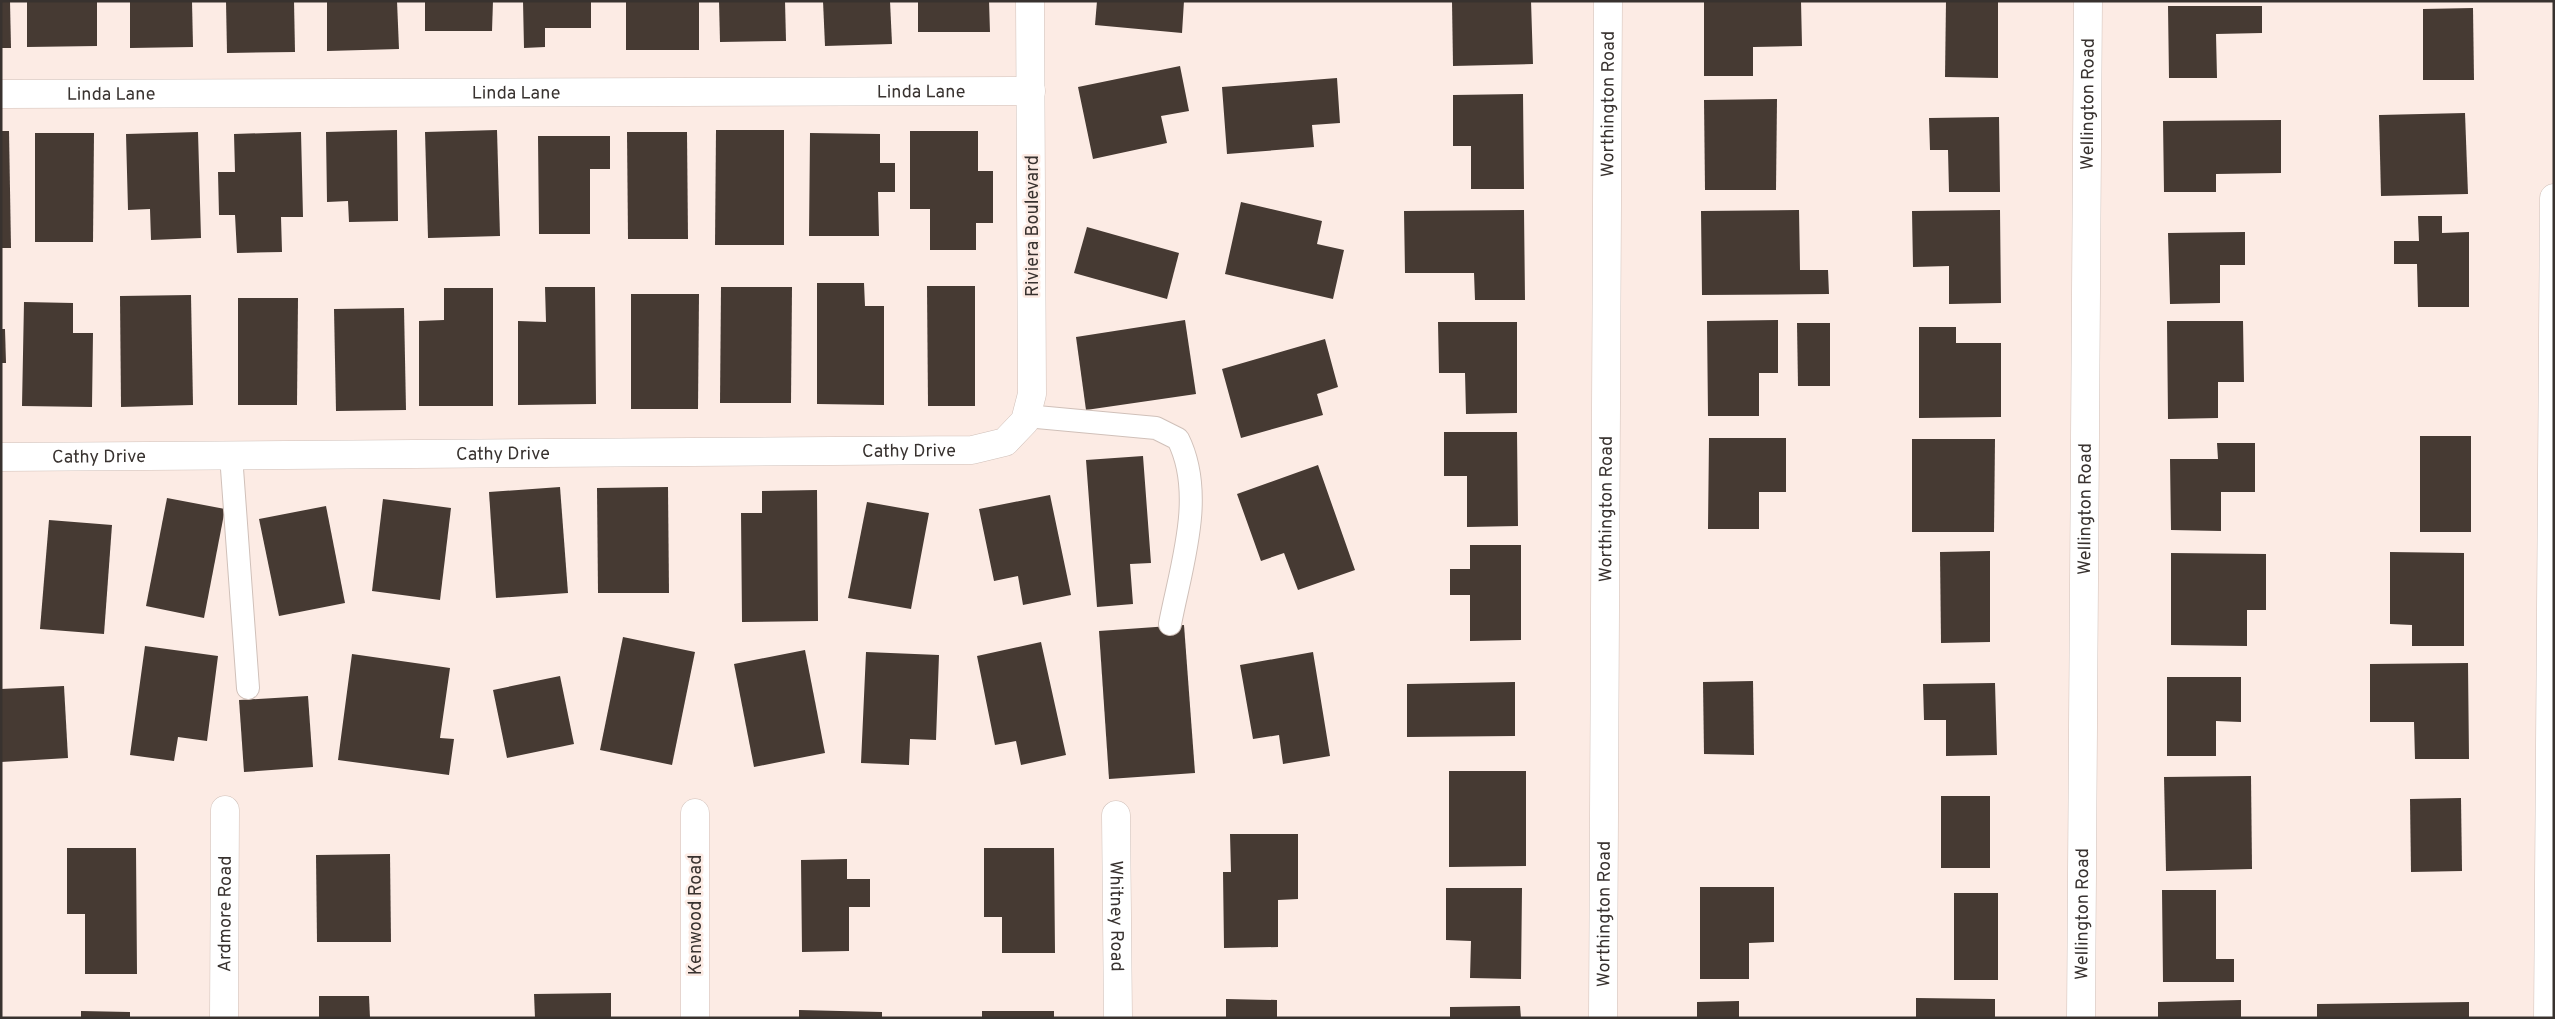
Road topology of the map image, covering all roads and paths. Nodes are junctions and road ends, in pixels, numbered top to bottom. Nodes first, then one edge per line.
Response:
1 (1030, 1) edge
2 (1608, 1) edge
3 (2088, 1) edge
4 (1031, 91) junction
5 (1, 94) edge
6 (2554, 198) edge
7 (1026, 416) junction
8 (1005, 442) joint
9 (231, 455) junction
10 (1, 456) edge
11 (1170, 624) dead end
12 (248, 688) dead end
13 (225, 810) dead end
14 (695, 813) dead end
15 (1116, 816) dead end
16 (224, 1018) edge
17 (695, 1018) edge
18 (1118, 1018) edge
19 (1603, 1018) edge
20 (2081, 1018) edge
21 (2548, 1018) edge

1 - 4 street, Riviera Boulevard
2 - 19 street, Worthington Road
3 - 20 street, Wellington Road
4 - 5 street, Linda Lane
4 - 7 street, Riviera Boulevard
6 - 21 street
7 - 8 street, Riviera Boulevard
7 - 11 lane
8 - 9 street, Cathy Drive
9 - 10 street, Cathy Drive
9 - 12 lane
13 - 16 street, Ardmore Road
14 - 17 street, Kenwood Road
15 - 18 street, Whitney Road

